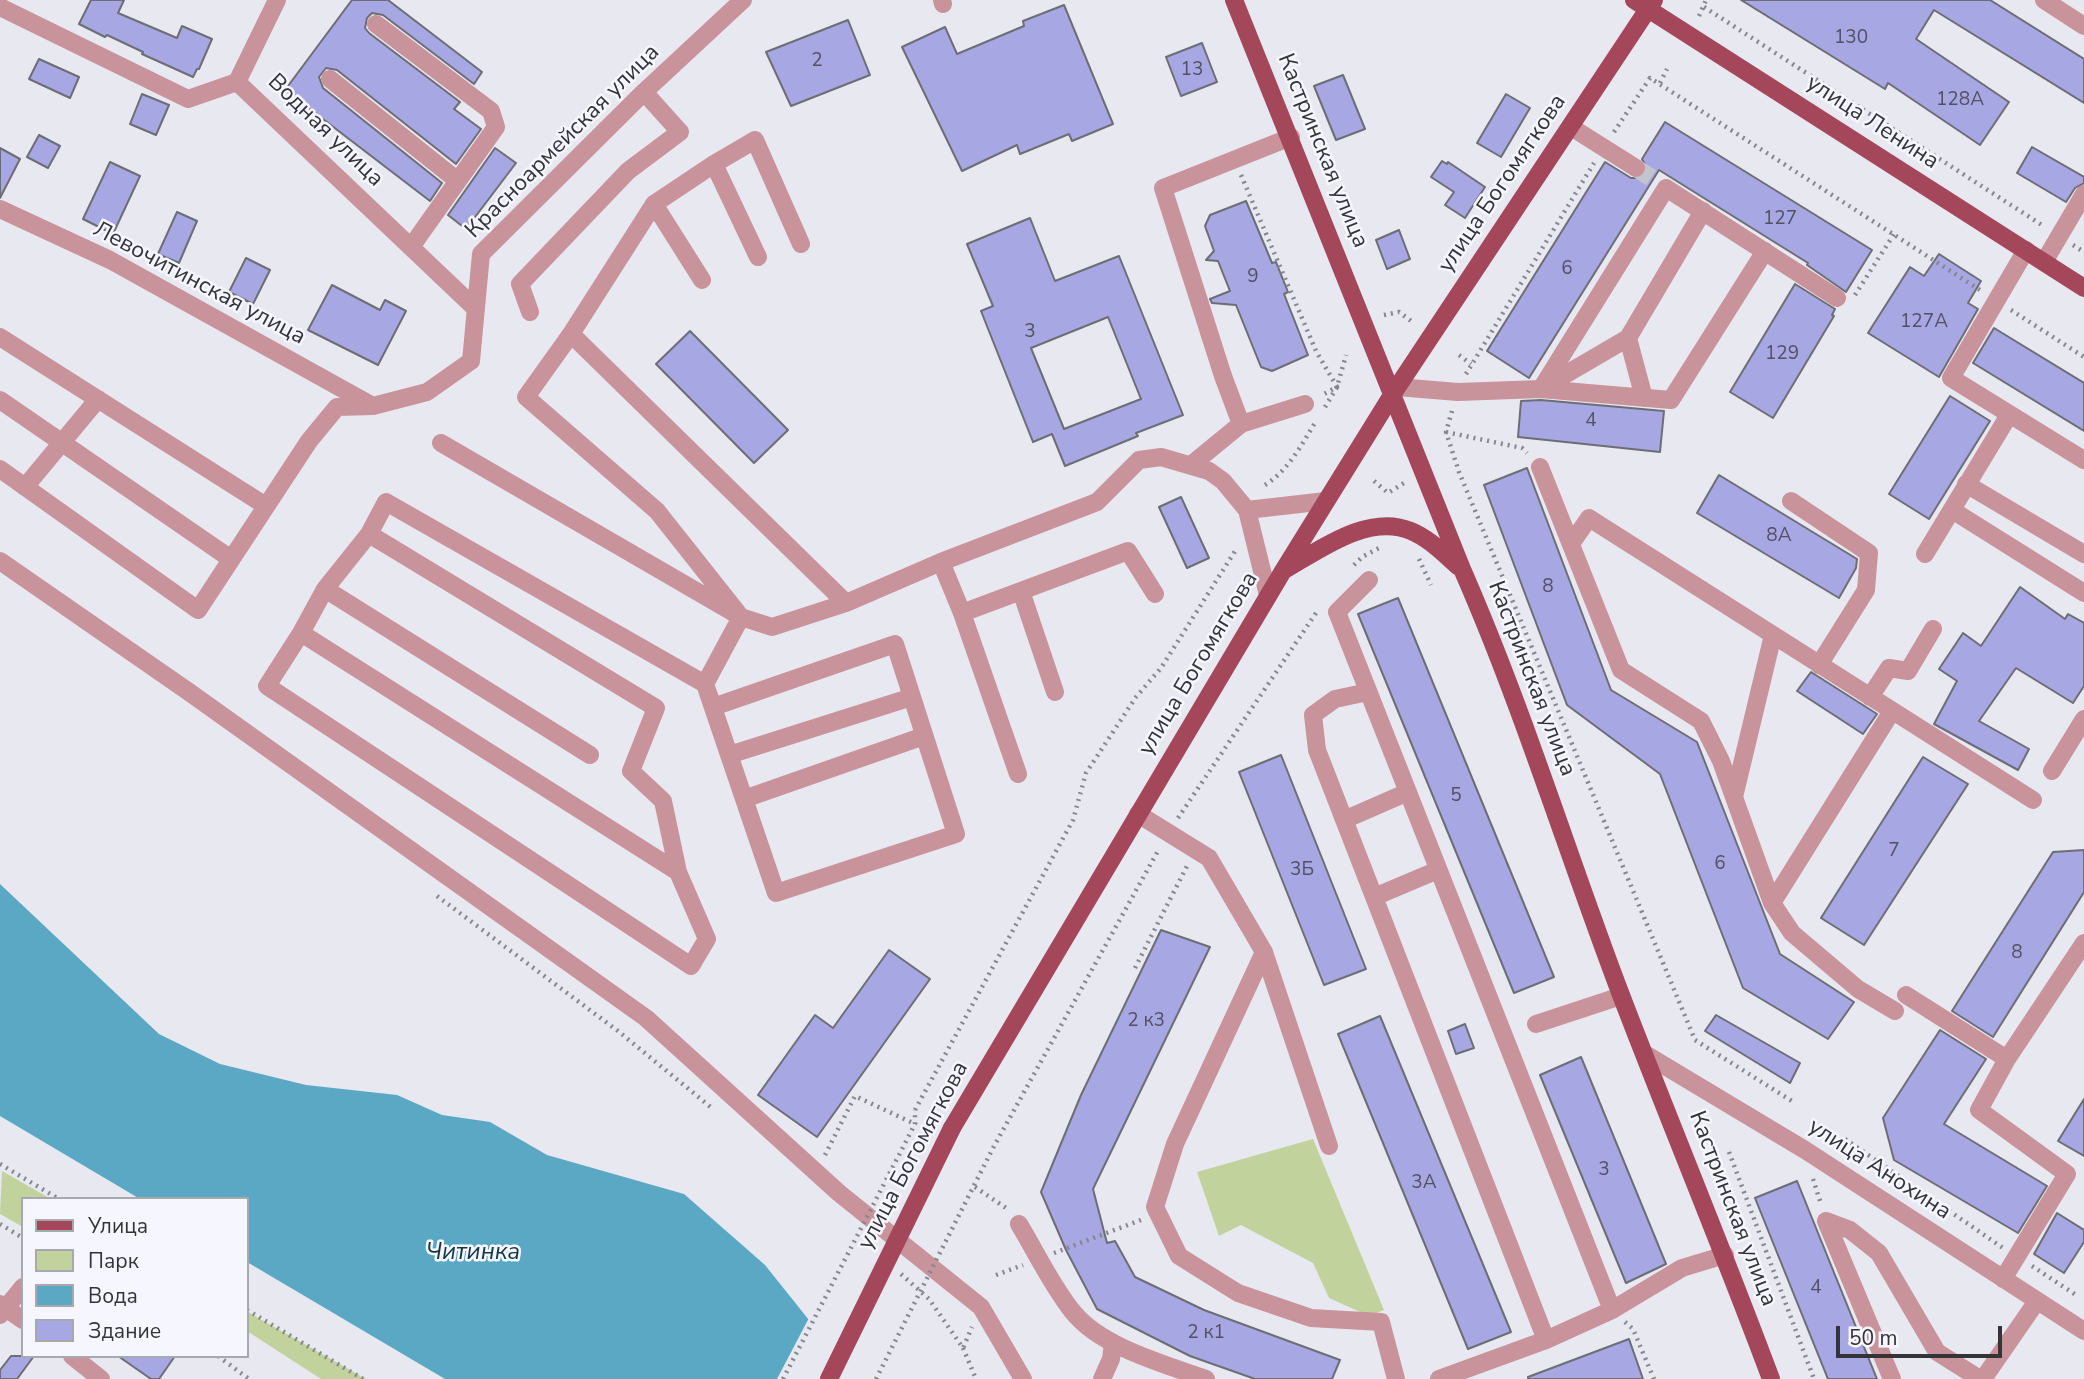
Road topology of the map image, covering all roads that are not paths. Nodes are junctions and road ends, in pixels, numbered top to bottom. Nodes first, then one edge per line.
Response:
1 (277, 0) edge
2 (743, 0) edge
3 (1234, 0) edge
4 (2044, 0) edge
5 (1646, 3) edge
6 (0, 7) edge
7 (376, 24) dead end
8 (2084, 26) edge
9 (330, 79) dead end
10 (237, 82) junction
11 (644, 92) junction
12 (1571, 127) junction
13 (1291, 137) junction
14 (714, 164) junction
15 (1636, 168) tunnel mouth
16 (458, 181) junction
17 (2084, 194) edge
18 (654, 204) junction
19 (0, 209) edge
20 (1703, 211) junction
21 (801, 244) dead end
22 (411, 247) junction
23 (2026, 250) junction
24 (1765, 251) junction
25 (758, 257) dead end
26 (2044, 262) junction
27 (702, 280) dead end
28 (2084, 288) edge
29 (1837, 298) road end
30 (476, 309) junction
31 (530, 312) dead end
32 (571, 334) junction
33 (0, 337) edge
34 (1628, 338) junction
35 (1541, 389) junction
36 (1395, 391) junction
37 (1644, 398) junction
38 (98, 399) junction
39 (0, 400) edge
40 (1305, 404) road end
41 (373, 406) junction
42 (2009, 415) junction
43 (1241, 424) junction
44 (60, 443) junction
45 (442, 443) dead end
46 (2084, 460) edge
47 (1191, 465) junction
48 (1540, 467) road end
49 (0, 469) edge
50 (1966, 484) junction
51 (25, 487) junction
52 (1326, 501) junction
53 (1791, 501) dead end
54 (266, 506) junction
55 (1247, 510) junction
56 (1952, 510) junction
57 (369, 534) junction
58 (1571, 544) junction
59 (1925, 554) dead end
60 (2084, 554) edge
61 (231, 559) junction
62 (0, 561) edge
63 (941, 562) junction
64 (1462, 569) junction
65 (1283, 571) junction
66 (1369, 580) dead end
67 (325, 589) junction
68 (1021, 591) junction
69 (2084, 593) edge
70 (1155, 594) dead end
71 (1268, 595) junction
72 (846, 603) junction
73 (962, 613) junction
74 (741, 617) junction
75 (1933, 629) dead end
76 (301, 634) junction
77 (1773, 635) junction
78 (1819, 665) junction
79 (705, 684) junction
80 (1055, 692) dead end
81 (1368, 692) junction
82 (912, 697) junction
83 (1870, 697) junction
84 (713, 707) junction
85 (1892, 711) junction
86 (2084, 719) edge
87 (924, 736) junction
88 (590, 755) dead end
89 (729, 755) junction
90 (2052, 771) dead end
91 (1018, 774) dead end
92 (1408, 792) junction
93 (1734, 797) junction
94 (744, 799) junction
95 (2033, 800) dead end
96 (1138, 814) junction
97 (1344, 820) junction
98 (1438, 870) junction
99 (678, 872) junction
100 (1374, 897) junction
101 (1772, 903) junction
102 (2084, 943) edge
103 (1264, 952) junction
104 (1906, 995) dead end
105 (1621, 996) junction
106 (1895, 1011) dead end
107 (1536, 1024) dead end
108 (1645, 1054) junction
109 (2007, 1059) junction
110 (1329, 1146) dead end
111 (1016, 1218) road end
112 (1725, 1255) junction
113 (2003, 1279) junction
114 (21, 1289) edge
115 (2036, 1301) junction
116 (2, 1309) edge
117 (1612, 1310) junction
118 (2080, 1315) edge
119 (21, 1319) edge
120 (1546, 1340) junction
121 (1113, 1343) junction
122 (75, 1358) edge
123 (1180, 1375) edge
124 (101, 1379) edge
125 (829, 1379) edge
126 (1023, 1379) edge
127 (1102, 1379) edge
128 (1206, 1379) edge
129 (1396, 1379) edge
130 (1439, 1379) edge
131 (1771, 1379) edge
132 (1892, 1379) edge
133 (1981, 1379) edge

1 - 10 street
2 - 11 street, Красноармейская улица
3 - 13 main road, Кастринская улица
4 - 8 street
5 - 12 main road, улица Богомягкова
5 - 23 main road, улица Ленина
6 - 10 street, Водная улица
7 - 16 street
9 - 16 street
10 - 22 street, Водная улица
11 - 30 street, Красноармейская улица
11 - 31 street
12 - 15 street
12 - 36 main road, улица Богомягкова
13 - 36 main road, Кастринская улица
13 - 43 street
14 - 18 street
14 - 21 street
14 - 25 street
16 - 22 street
17 - 26 street
18 - 27 street
18 - 32 street
19 - 41 street, Левочитинская улица
20 - 24 street
20 - 34 street
20 - 35 street
22 - 30 street, Водная улица
23 - 26 main road, улица Ленина
23 - 42 street
24 - 29 street
24 - 37 street
26 - 28 main road, улица Ленина
30 - 41 street, Красноармейская улица
32 - 72 street
32 - 74 street
33 - 38 street
34 - 35 street
34 - 37 street
35 - 36 street
35 - 37 street
36 - 52 main road, улица Богомягкова
36 - 64 main road, Кастринская улица
38 - 44 street
38 - 54 street
39 - 44 street
40 - 43 street
41 - 54 street, Красноармейская улица
42 - 46 street
42 - 50 street
43 - 47 street
44 - 51 street
44 - 61 street
45 - 74 street
47 - 55 street
47 - 63 street
48 - 58 street
49 - 51 street
50 - 56 street
50 - 60 street
51 - 61 street
52 - 55 street
52 - 65 main road, улица Богомягкова
53 - 78 street
54 - 61 street
55 - 71 street
56 - 59 street
56 - 69 street
57 - 67 street
57 - 79 street
57 - 99 street
58 - 77 street
58 - 93 street
62 - 126 street
63 - 72 street
63 - 73 street
64 - 65 main road
64 - 105 main road, Кастринская улица
65 - 71 main road, улица Богомягкова
66 - 81 street
67 - 76 street
67 - 88 street
68 - 70 street
68 - 73 street
68 - 80 street
71 - 96 main road, улица Богомягкова
72 - 74 street
73 - 91 street
74 - 79 street
75 - 83 street
76 - 99 street
76 - 99 street
77 - 78 street
77 - 93 street
78 - 83 street
79 - 84 street
81 - 92 street
81 - 97 street
82 - 84 street
82 - 87 street
82 - 89 street
83 - 85 street
84 - 89 street
85 - 95 street
85 - 101 street
86 - 90 street
87 - 94 street
87 - 94 street
89 - 94 street
92 - 97 street
92 - 98 street
93 - 101 street
96 - 103 street
96 - 125 main road, улица Богомягкова, bridge
97 - 100 street
98 - 100 street
98 - 117 street
100 - 120 street
101 - 106 street
102 - 109 street
103 - 110 street
103 - 129 street
104 - 109 street
105 - 107 street
105 - 108 main road, Кастринская улица
108 - 112 main road, Кастринская улица
108 - 113 street, улица Анохина
109 - 113 street
111 - 121 street
112 - 117 street
112 - 131 main road, Кастринская улица
113 - 115 street, улица Анохина
114 - 116 street
115 - 118 street, улица Анохина
115 - 133 street
116 - 119 street
117 - 120 street
120 - 130 street
121 - 123 street
121 - 127 street
122 - 124 street
123 - 128 street
132 - 133 street

